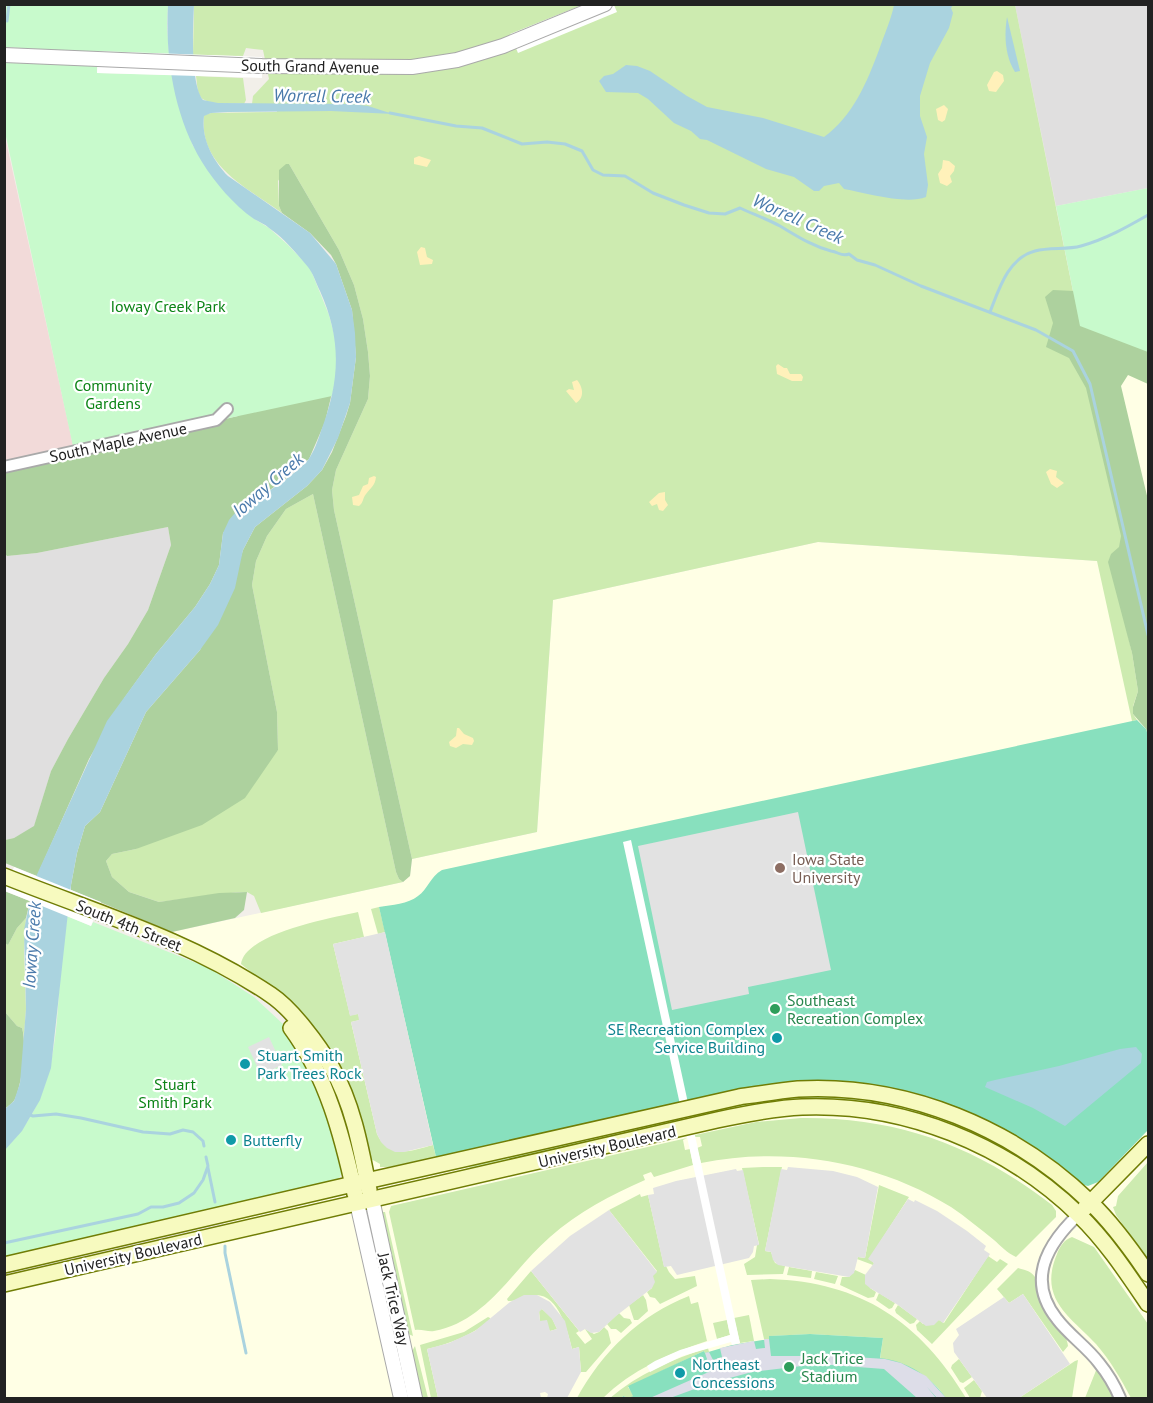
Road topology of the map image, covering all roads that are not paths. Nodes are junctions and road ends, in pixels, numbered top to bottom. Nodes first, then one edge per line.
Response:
1 (605, 4) edge
2 (4, 54) edge
3 (227, 409) dead end
4 (4, 468) edge
5 (7, 877) edge
6 (1149, 1144) edge
7 (360, 1182) junction
8 (364, 1201) junction
9 (1091, 1202) junction
10 (1078, 1214) junction
11 (4, 1265) edge
12 (1149, 1274) edge
13 (4, 1284) edge
14 (1149, 1304) edge
15 (401, 1398) edge
16 (415, 1398) edge
17 (1120, 1398) edge

1 - 2 street, South Grand Avenue
3 - 4 street, South Maple Avenue
5 - 7 main road, South 4th Street
6 - 9 main road
7 - 8 main road, South 4th Street
7 - 9 main road, University Boulevard
7 - 11 main road, University Boulevard
8 - 10 main road, University Boulevard
8 - 13 main road, University Boulevard
8 - 15 street, Jack Trice Way
8 - 16 street, Jack Trice Way
9 - 10 main road
9 - 12 main road, University Boulevard
10 - 14 main road, University Boulevard
10 - 17 street

